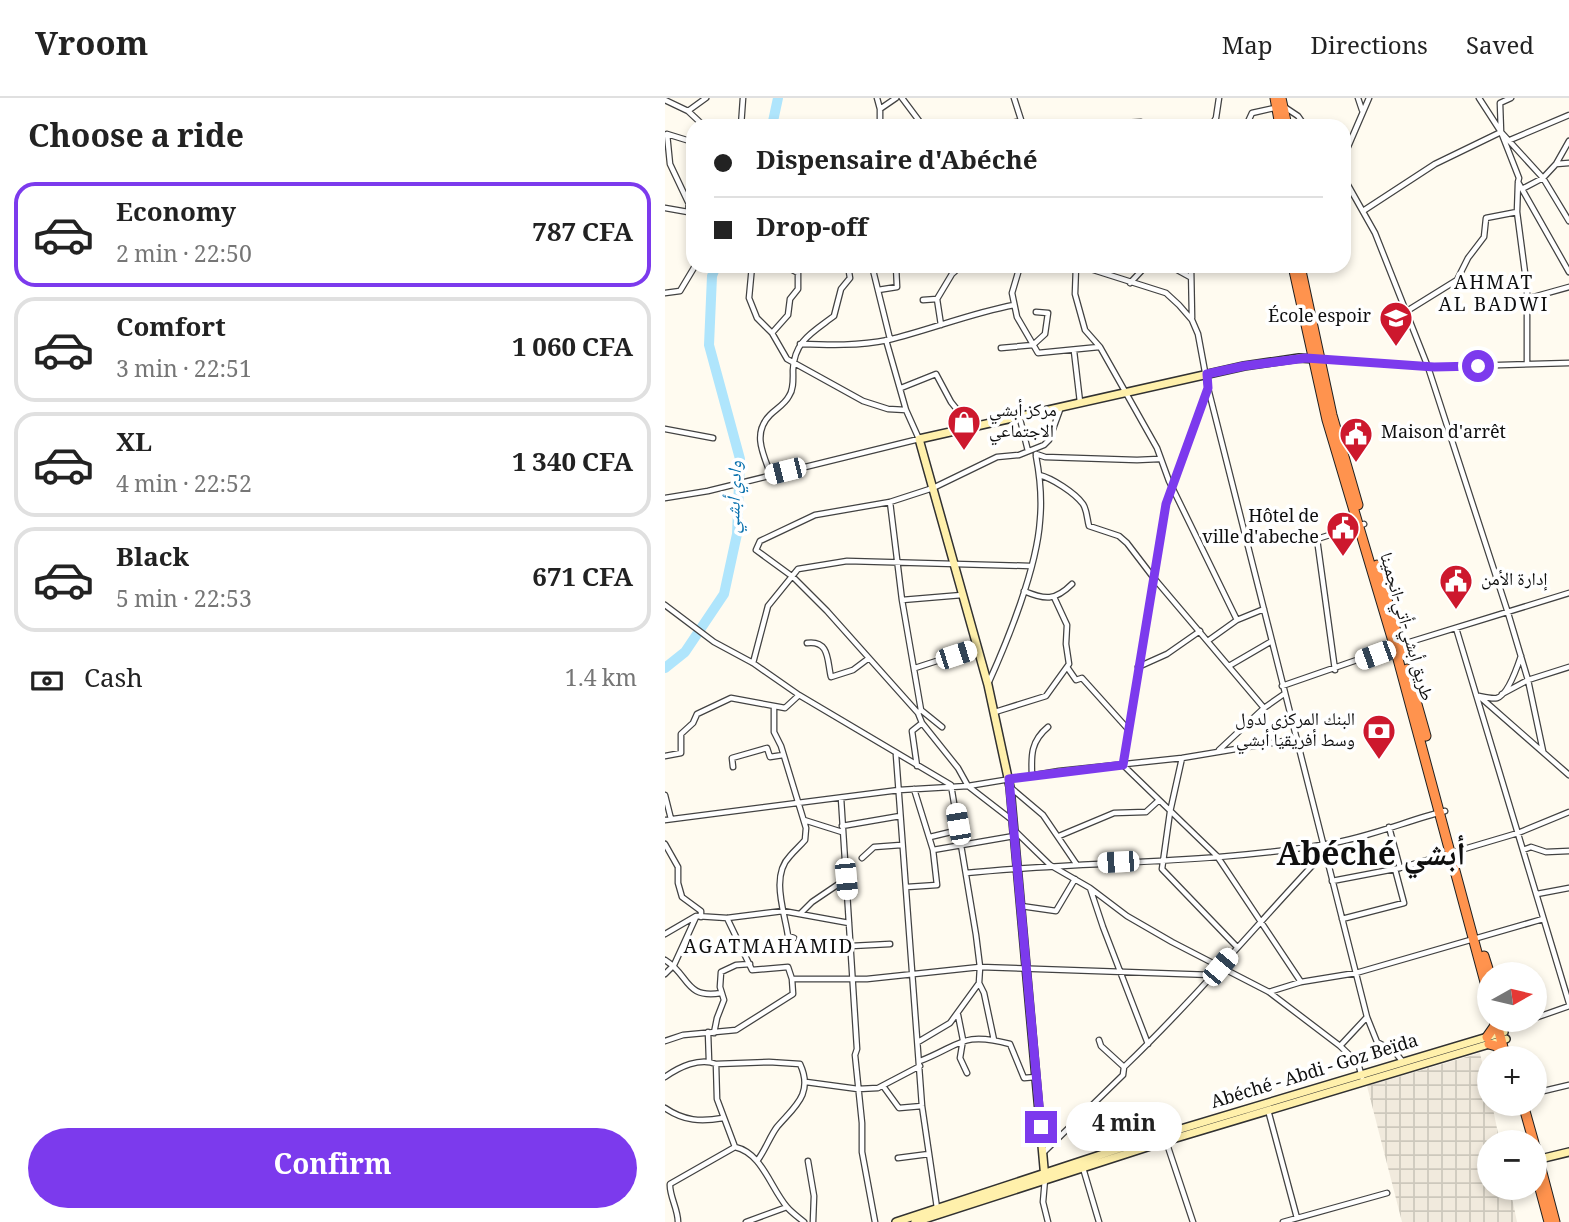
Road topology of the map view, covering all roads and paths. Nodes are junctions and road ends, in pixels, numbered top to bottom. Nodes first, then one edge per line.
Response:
1 (678, 98) edge
2 (706, 98) edge
3 (743, 98) edge
4 (877, 98) edge
5 (896, 98) edge
6 (902, 98) edge
7 (1015, 98) edge
8 (1219, 98) edge
9 (1358, 98) edge
10 (1369, 98) edge
11 (1479, 98) edge
12 (1511, 98) edge
13 (665, 100) edge
14 (1279, 102) edge
15 (682, 107) junction
16 (880, 109) junction
17 (688, 111) junction
18 (1363, 111) junction
19 (1569, 115) edge
20 (697, 119) edge
21 (742, 119) edge
22 (880, 119) edge
23 (918, 119) edge
24 (1021, 119) edge
25 (1215, 119) edge
26 (1249, 119) edge
27 (1285, 119) edge
28 (1300, 119) edge
29 (1501, 132) junction
30 (666, 134) edge
31 (1351, 139) edge
32 (686, 140) edge
33 (1510, 140) junction
34 (1569, 141) edge
35 (1569, 163) edge
36 (1556, 164) junction
37 (1543, 178) junction
38 (1518, 183) junction
39 (1521, 189) junction
40 (1351, 190) edge
41 (686, 198) edge
42 (665, 208) edge
43 (1363, 211) junction
44 (686, 212) edge
45 (1517, 212) junction
46 (1569, 221) edge
47 (1569, 272) edge
48 (691, 273) edge
49 (751, 273) edge
50 (798, 273) edge
51 (849, 273) edge
52 (874, 273) edge
53 (896, 273) edge
54 (953, 273) edge
55 (1018, 273) edge
56 (1077, 273) edge
57 (1099, 273) edge
58 (1139, 273) edge
59 (1182, 273) edge
60 (1191, 273) edge
61 (1295, 273) edge
62 (1301, 273) edge
63 (1191, 278) junction
64 (1130, 283) junction
65 (1569, 287) edge
66 (878, 290) junction
67 (665, 293) edge
68 (937, 299) junction
69 (1526, 299) junction
70 (923, 300) dead end
71 (1014, 305) junction
72 (1407, 311) junction
73 (1036, 312) dead end
74 (1192, 320) junction
75 (941, 325) junction
76 (772, 333) junction
77 (888, 340) junction
78 (800, 344) junction
79 (1033, 345) junction
80 (1100, 346) junction
81 (1001, 348) dead end
82 (1074, 351) junction
83 (1317, 359) junction
84 (794, 363) junction
85 (1569, 363) edge
86 (1527, 364) junction
87 (1428, 367) junction
88 (1207, 374) junction
89 (901, 388) junction
90 (1208, 388) junction
91 (1125, 393) junction
92 (1080, 402) junction
93 (1062, 407) junction
94 (906, 410) junction
95 (1019, 415) junction
96 (971, 427) junction
97 (665, 429) edge
98 (713, 438) dead end
99 (919, 439) junction
100 (1035, 449) junction
101 (1028, 452) junction
102 (1036, 456) junction
103 (1159, 458) junction
104 (771, 475) junction
105 (1039, 475) junction
106 (1172, 484) junction
107 (933, 488) junction
108 (666, 496) edge
109 (890, 502) junction
110 (1362, 525) junction
111 (896, 562) junction
112 (954, 563) junction
113 (1030, 566) junction
114 (793, 576) junction
115 (1153, 577) junction
116 (1072, 583) dead end
117 (1024, 591) junction
118 (1569, 593) edge
119 (962, 594) junction
120 (1055, 597) junction
121 (902, 600) junction
122 (665, 605) edge
123 (1263, 609) junction
124 (1508, 613) junction
125 (1237, 620) junction
126 (1456, 628) junction
127 (1200, 631) junction
128 (1209, 640) junction
129 (1272, 641) junction
130 (807, 643) dead end
131 (1398, 646) junction
132 (977, 648) junction
133 (1521, 656) junction
134 (869, 658) junction
135 (753, 663) junction
136 (1067, 666) junction
137 (1229, 666) junction
138 (1137, 667) junction
139 (1569, 667) edge
140 (914, 668) junction
141 (1335, 670) junction
142 (1528, 680) junction
143 (988, 685) junction
144 (1282, 686) junction
145 (1285, 694) junction
146 (1502, 694) junction
147 (799, 695) junction
148 (1478, 696) junction
149 (773, 706) junction
150 (1264, 708) junction
151 (919, 712) junction
152 (995, 712) junction
153 (922, 723) junction
154 (942, 726) dead end
155 (1048, 727) dead end
156 (1128, 728) junction
157 (1296, 739) junction
158 (1219, 750) junction
159 (1543, 751) junction
160 (896, 754) junction
161 (783, 755) junction
162 (665, 756) edge
163 (1182, 758) junction
164 (1123, 765) junction
165 (917, 766) junction
166 (733, 767) dead end
167 (1032, 775) junction
168 (1569, 775) edge
169 (1009, 783) junction
170 (951, 785) junction
171 (968, 786) junction
172 (914, 789) junction
173 (899, 790) junction
174 (665, 795) edge
175 (841, 798) junction
176 (1159, 801) junction
177 (797, 802) junction
178 (1170, 812) junction
179 (1443, 812) junction
180 (1569, 812) edge
181 (899, 816) junction
182 (668, 820) edge
183 (804, 820) junction
184 (1389, 827) junction
185 (842, 829) junction
186 (1014, 829) junction
187 (959, 830) junction
188 (1518, 833) junction
189 (1059, 836) junction
190 (930, 837) junction
191 (665, 844) edge
192 (961, 844) junction
193 (901, 845) junction
194 (1322, 845) junction
195 (933, 850) junction
196 (1523, 850) junction
197 (1569, 851) edge
198 (1453, 852) junction
199 (1324, 853) junction
200 (1217, 856) junction
201 (862, 858) dead end
202 (1161, 860) junction
203 (1051, 865) junction
204 (1077, 865) junction
205 (1018, 868) junction
206 (1397, 868) junction
207 (966, 873) junction
208 (846, 879) junction
209 (1075, 879) junction
210 (1332, 881) junction
211 (907, 887) junction
212 (1090, 888) junction
213 (1569, 888) edge
214 (1537, 894) junction
215 (1021, 906) junction
216 (783, 911) junction
217 (801, 913) junction
218 (699, 916) junction
219 (727, 919) junction
220 (1342, 919) junction
221 (1543, 919) junction
222 (1260, 920) junction
223 (849, 922) junction
224 (665, 934) edge
225 (794, 938) dead end
226 (1476, 939) junction
227 (890, 944) dead end
228 (851, 946) junction
229 (1237, 947) junction
230 (665, 960) edge
231 (1481, 962) edge
232 (1485, 962) edge
233 (750, 964) junction
234 (674, 965) junction
235 (980, 967) junction
236 (1220, 967) junction
237 (1027, 968) junction
238 (1356, 973) junction
239 (665, 974) edge
240 (913, 974) junction
241 (1121, 974) junction
242 (1212, 975) junction
243 (853, 978) junction
244 (792, 979) junction
245 (1301, 982) junction
246 (979, 983) junction
247 (1269, 992) junction
248 (721, 993) junction
249 (1569, 1005) edge
250 (1547, 1013) edge
251 (958, 1014) junction
252 (1367, 1017) junction
253 (1492, 1032) edge
254 (1502, 1032) edge
255 (711, 1033) junction
256 (963, 1040) junction
257 (994, 1040) junction
258 (1099, 1040) dead end
259 (665, 1041) edge
260 (1488, 1041) junction
261 (918, 1042) junction
262 (1148, 1044) junction
263 (1340, 1046) junction
264 (1496, 1046) edge
265 (709, 1061) junction
266 (920, 1064) junction
267 (716, 1065) junction
268 (1405, 1066) junction
269 (1124, 1067) junction
270 (967, 1073) dead end
271 (665, 1077) edge
272 (1037, 1077) junction
273 (1363, 1078) junction
274 (806, 1082) junction
275 (1569, 1085) edge
276 (883, 1086) junction
277 (858, 1089) junction
278 (1547, 1090) edge
279 (1281, 1102) junction
280 (922, 1106) junction
281 (665, 1108) edge
282 (1268, 1110) junction
283 (723, 1118) junction
284 (1166, 1141) junction
285 (735, 1147) junction
286 (1044, 1152) junction
287 (1569, 1152) edge
288 (929, 1154) junction
289 (898, 1158) dead end
290 (1547, 1158) edge
291 (757, 1161) junction
292 (808, 1161) dead end
293 (1083, 1168) junction
294 (1044, 1176) junction
295 (1387, 1193) dead end
296 (1547, 1194) edge
297 (1543, 1200) edge
298 (787, 1207) junction
299 (937, 1208) junction
300 (1299, 1219) edge
301 (678, 1222) edge
302 (747, 1222) edge
303 (804, 1222) edge
304 (813, 1222) edge
305 (875, 1222) edge
306 (896, 1222) edge
307 (915, 1222) edge
308 (1048, 1222) edge
309 (1099, 1222) edge
310 (1193, 1222) edge
311 (1283, 1222) edge
312 (1549, 1222) edge
313 (1555, 1222) edge

1 - 15 street
2 - 17 street
3 - 21 street
4 - 16 street
5 - 16 street
6 - 23 street
7 - 24 street
8 - 25 street
9 - 18 street
10 - 18 street
11 - 29 street
12 - 29 street
13 - 15 street
14 - 26 street
14 - 27 highway
14 - 28 street
15 - 17 street
16 - 22 street
17 - 20 street
18 - 31 street
19 - 33 street
29 - 33 street
29 - 38 street
29 - 43 street
30 - 32 street
30 - 41 street
33 - 37 street
34 - 36 street
35 - 36 street
36 - 37 street
37 - 39 street
37 - 46 street
38 - 39 street
38 - 45 street
39 - 47 street
40 - 43 street
42 - 44 street
43 - 72 street
45 - 69 street
45 - 72 street
48 - 67 street
49 - 76 street
50 - 76 street
51 - 78 street
52 - 66 street
53 - 66 street
54 - 68 street
55 - 71 street
56 - 80 street
57 - 64 street
58 - 64 street
59 - 63 street
60 - 63 street
61 - 83 highway
62 - 83 highway
63 - 74 street
64 - 74 street
65 - 69 street
66 - 77 street
68 - 70 street
68 - 75 street
69 - 86 street
71 - 75 street
71 - 79 street
72 - 87 street
73 - 79 street
74 - 88 street
75 - 77 street
76 - 84 street
77 - 78 street
77 - 89 street
78 - 84 street
79 - 81 street
79 - 82 street
80 - 82 street
80 - 91 street
82 - 92 street
83 - 87 street
83 - 88 street
83 - 110 highway
84 - 94 street
84 - 104 street
85 - 86 street
86 - 87 street
87 - 124 street
88 - 90 street
88 - 91 street
89 - 94 street
89 - 96 street
90 - 106 street
90 - 123 street
91 - 92 street
91 - 103 street
92 - 93 street
93 - 95 street
93 - 100 street
94 - 99 street
95 - 96 street
95 - 101 street
96 - 99 street
97 - 98 street
99 - 104 street
99 - 107 street
100 - 101 street
100 - 102 street
101 - 107 street
102 - 103 street
102 - 105 street
103 - 106 street
104 - 108 street
105 - 113 street
105 - 115 street
106 - 115 street
106 - 125 street
107 - 109 street
107 - 112 street
109 - 111 street
109 - 114 street
110 - 131 highway
110 - 141 street
111 - 112 street
111 - 114 street
111 - 121 street
112 - 113 street
112 - 119 street
113 - 117 street
114 - 134 street
114 - 135 street
115 - 127 street
115 - 138 street
116 - 120 street
117 - 120 street
117 - 143 street
118 - 124 street
119 - 121 street
119 - 132 street
120 - 136 street
121 - 140 street
122 - 135 street
123 - 125 street
123 - 129 street
124 - 126 street
124 - 133 street
125 - 128 street
126 - 131 street
126 - 148 street
127 - 128 street
127 - 138 street
128 - 137 street
129 - 137 street
129 - 144 street
130 - 134 street
131 - 141 street
131 - 179 highway
132 - 140 street
132 - 143 street
133 - 142 street
133 - 146 street
134 - 151 street
135 - 147 street
136 - 152 street
136 - 156 street
137 - 150 street
138 - 156 street
139 - 142 street
140 - 151 street
141 - 144 street
142 - 146 street
142 - 159 street
143 - 152 street
144 - 145 street
145 - 150 street
145 - 157 street
146 - 148 street
147 - 149 street
147 - 160 street
148 - 159 street
148 - 188 street
149 - 161 street
149 - 162 street
150 - 158 street
151 - 153 street
151 - 154 street
152 - 169 street
153 - 165 street
153 - 171 street
155 - 167 street
156 - 164 street
157 - 158 street
157 - 194 street
158 - 163 street
159 - 168 street
160 - 165 street
160 - 173 street
161 - 166 street
161 - 177 street
163 - 164 street
163 - 178 street
164 - 167 street
164 - 176 street
165 - 170 street
167 - 169 street
169 - 171 street
169 - 186 street
169 - 189 street
170 - 171 street
170 - 172 street
170 - 187 street
171 - 186 street
172 - 173 street
172 - 190 street
173 - 175 street
173 - 181 street
174 - 182 street
175 - 177 street
175 - 185 street
176 - 178 street
176 - 189 street
177 - 182 street
177 - 183 street
178 - 200 street
178 - 202 street
179 - 184 street
179 - 198 highway
180 - 188 street
181 - 185 street
181 - 193 street
183 - 185 street
183 - 216 street
184 - 194 street
184 - 206 street
185 - 208 street
186 - 192 street
186 - 203 street
186 - 205 street
187 - 190 street
187 - 192 street
188 - 196 street
188 - 198 street
189 - 204 street
190 - 195 street
191 - 218 street
192 - 195 street
192 - 207 street
193 - 201 street
193 - 211 street
194 - 199 street
194 - 200 street
195 - 211 street
196 - 197 street
196 - 214 street
198 - 206 street
198 - 226 highway
199 - 210 street
199 - 222 street
200 - 202 street
200 - 222 street
202 - 204 street
202 - 229 street
203 - 204 street
203 - 205 street
203 - 209 street
205 - 207 street
205 - 215 street
206 - 210 street
206 - 220 street
207 - 235 street
208 - 217 street
208 - 223 street
209 - 212 street
209 - 215 street
210 - 220 street
211 - 240 street
212 - 236 street
212 - 241 street
213 - 214 street
214 - 221 street
215 - 237 street
216 - 217 street
216 - 219 street
216 - 225 street
217 - 223 street
218 - 219 street
218 - 224 street
218 - 234 street
219 - 233 street
220 - 238 street
221 - 226 street
221 - 249 street
222 - 229 street
222 - 245 street
223 - 228 street
226 - 231 highway
226 - 232 highway
226 - 238 street
227 - 228 street
228 - 243 street
229 - 236 street
230 - 234 street
233 - 244 street
233 - 248 street
234 - 239 street
234 - 248 street
235 - 237 street
235 - 240 street
235 - 246 street
236 - 242 street
236 - 247 street
237 - 241 street
237 - 272 street
238 - 245 street
238 - 252 street
240 - 243 street
240 - 261 street
241 - 242 street
241 - 262 street
242 - 262 street
243 - 244 street
243 - 277 street
244 - 255 street
245 - 247 street
246 - 251 street
246 - 257 street
247 - 263 street
248 - 255 street
249 - 250 street
251 - 256 street
251 - 261 street
252 - 263 street
252 - 268 street
253 - 260 highway
254 - 260 street, Abéché - Abdi - Goz Beïda
255 - 259 street
255 - 265 street
256 - 257 street
256 - 266 street
256 - 270 street
257 - 272 street
258 - 269 street
260 - 264 highway
260 - 268 street, Abéché - Abdi - Goz Beïda
260 - 268 street
261 - 266 street
262 - 269 street
263 - 273 street
265 - 267 street
265 - 271 street
266 - 276 street
266 - 280 street
267 - 274 street
267 - 283 street
268 - 273 street
269 - 286 street
272 - 286 street
273 - 279 street
274 - 277 street
274 - 291 street
275 - 278 street
276 - 277 street
276 - 280 street
277 - 305 street
279 - 282 street
279 - 294 street, Abéché - Abdi - Goz Beïda
280 - 288 street
281 - 283 street
282 - 284 street
282 - 300 street
283 - 285 street
284 - 293 street
284 - 310 street
285 - 291 street
285 - 301 street
286 - 294 street
287 - 290 street
288 - 289 street
288 - 299 street
291 - 298 street
292 - 304 street
293 - 294 street
293 - 309 street
294 - 299 street, Abéché - Abdi - Goz Beïda
294 - 307 street
294 - 308 street
295 - 300 street
296 - 313 highway
297 - 312 highway
298 - 302 street
298 - 303 street
299 - 306 street, Abéché - Abdi - Goz Beïda
300 - 311 street

